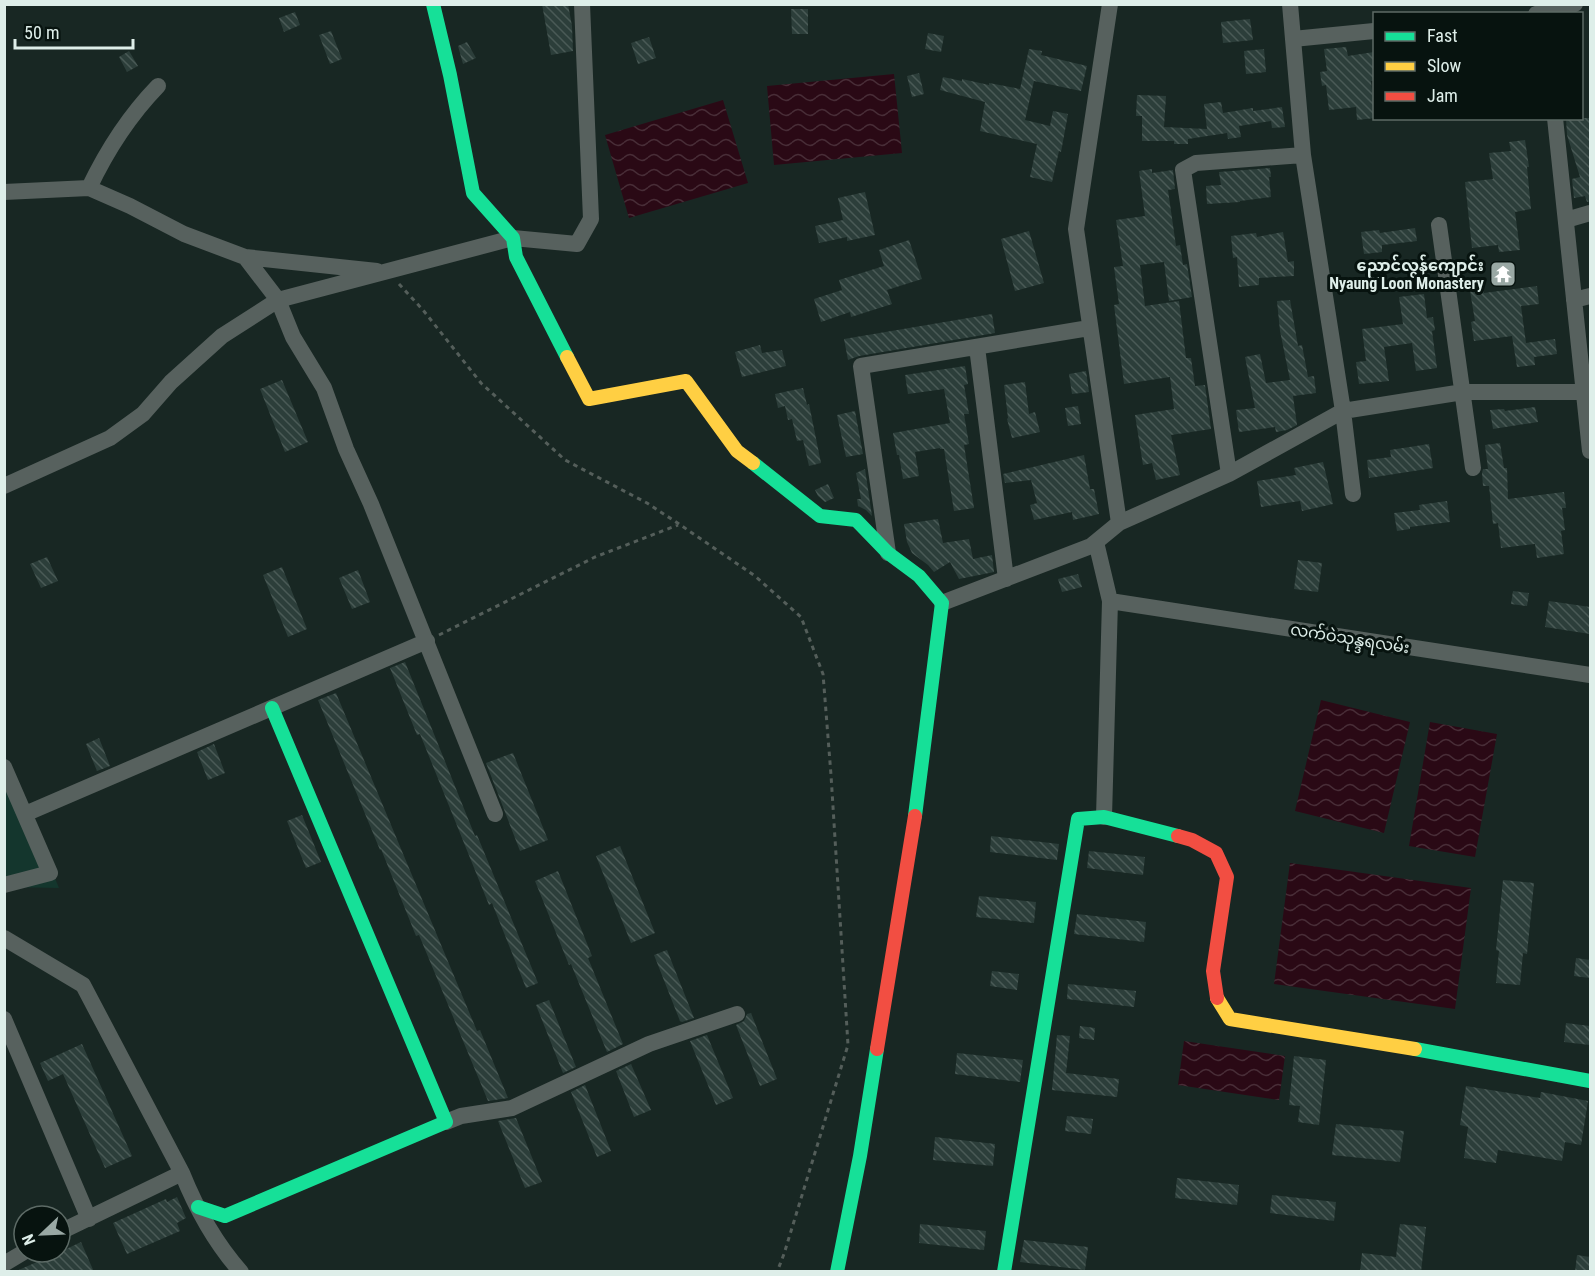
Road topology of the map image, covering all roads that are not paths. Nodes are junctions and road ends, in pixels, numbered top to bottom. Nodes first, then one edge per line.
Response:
1 (433, 4) edge
2 (582, 4) edge
3 (1110, 4) edge
4 (1290, 4) edge
5 (1575, 4) edge
6 (1547, 12) edge
7 (1373, 31) edge
8 (1293, 39) junction
9 (158, 86) dead end
10 (1555, 120) edge
11 (1303, 155) junction
12 (89, 188) junction
13 (4, 192) edge
14 (1590, 213) edge
15 (1566, 220) junction
16 (1439, 225) dead end
17 (513, 238) junction
18 (245, 256) junction
19 (387, 272) junction
20 (1582, 298) edge
21 (278, 300) junction
22 (1089, 328) junction
23 (977, 347) junction
24 (1587, 391) edge
25 (1463, 392) junction
26 (1343, 411) junction
27 (1590, 451) edge
28 (1473, 468) dead end
29 (1229, 474) junction
30 (4, 486) edge
31 (1353, 494) dead end
32 (1119, 523) junction
33 (1095, 542) junction
34 (888, 553) junction
35 (1006, 579) junction
36 (1110, 601) junction
37 (942, 603) junction
38 (426, 641) junction
39 (1590, 675) edge
40 (272, 708) junction
41 (4, 767) edge
42 (25, 814) junction
43 (495, 814) dead end
44 (1104, 817) junction
45 (4, 885) edge
46 (5, 937) edge
47 (737, 1014) dead end
48 (4, 1019) edge
49 (1590, 1081) edge
50 (446, 1122) junction
51 (182, 1173) junction
52 (198, 1207) junction
53 (89, 1219) junction
54 (72, 1227) edge
55 (241, 1272) edge
56 (837, 1272) edge
57 (1004, 1272) edge

1 - 17 street
2 - 17 street
3 - 22 street
4 - 8 street
5 - 6 street
7 - 8 street
8 - 11 street
9 - 12 street
10 - 15 street
11 - 26 street
11 - 29 street
12 - 13 street
12 - 18 street
14 - 15 street
15 - 20 street
16 - 25 street
17 - 19 street
17 - 34 street
18 - 19 street
18 - 21 street
19 - 21 street
20 - 24 street
21 - 30 street
21 - 38 street
22 - 23 street
22 - 32 street
23 - 34 street
23 - 35 street
24 - 25 street
24 - 27 street
25 - 26 street
25 - 28 street
26 - 29 street
26 - 31 street
29 - 32 street
32 - 33 street
33 - 35 street
33 - 36 street
34 - 37 street
35 - 37 street
36 - 39 street, လက်ဝဲသုန္ဒရလမ်း
36 - 44 street
37 - 56 street
38 - 40 street
38 - 43 street
40 - 42 street
40 - 50 street
41 - 42 street
42 - 45 street
44 - 49 street
44 - 57 street
46 - 51 street
47 - 50 street
48 - 53 street
50 - 52 street
51 - 52 street
51 - 53 street
52 - 55 street
53 - 54 street

